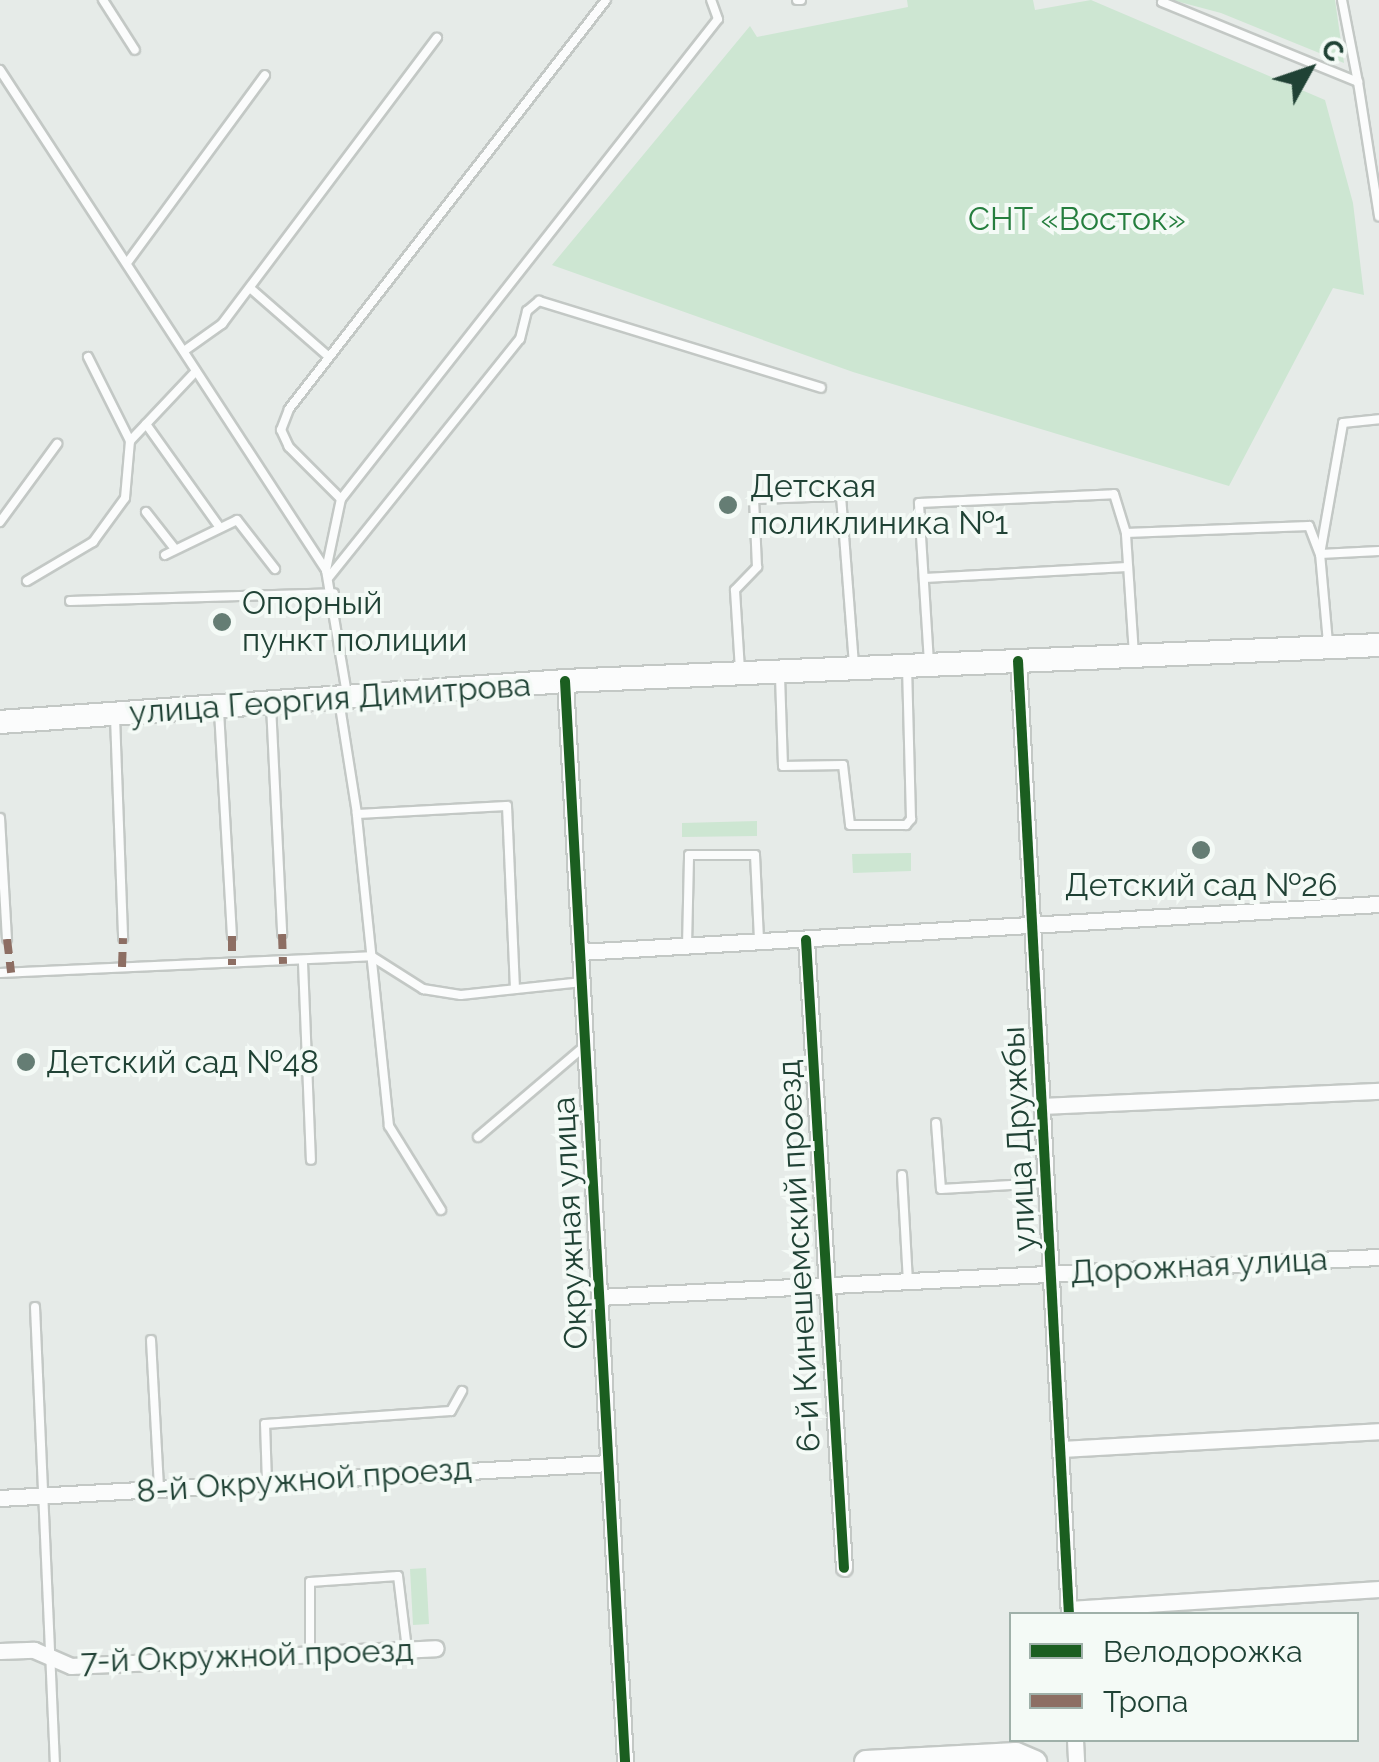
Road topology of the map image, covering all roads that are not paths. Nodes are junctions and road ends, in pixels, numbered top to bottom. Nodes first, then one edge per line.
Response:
1 (102, 0) edge
2 (606, 0) edge
3 (711, 0) edge
4 (1342, 0) edge
5 (1162, 2) edge
6 (437, 38) dead end
7 (136, 50) dead end
8 (0, 70) edge
9 (265, 75) dead end
10 (1358, 82) junction
11 (1379, 115) edge
12 (1365, 116) junction
13 (1379, 216) edge
14 (127, 262) junction
15 (250, 288) junction
16 (184, 350) junction
17 (328, 356) junction
18 (88, 357) dead end
19 (196, 371) junction
20 (821, 388) dead end
21 (1379, 419) edge
22 (146, 424) junction
23 (130, 440) junction
24 (57, 444) dead end
25 (341, 498) junction
26 (146, 512) dead end
27 (0, 522) edge
28 (218, 525) junction
29 (1126, 533) junction
30 (175, 549) junction
31 (1379, 552) edge
32 (1320, 554) junction
33 (164, 555) dead end
34 (1128, 567) junction
35 (275, 568) dead end
36 (327, 573) junction
37 (924, 578) junction
38 (27, 581) dead end
39 (334, 593) junction
40 (70, 601) dead end
41 (1379, 645) edge
42 (1328, 647) junction
43 (1134, 656) junction
44 (1018, 661) junction
45 (918, 666) junction
46 (854, 668) junction
47 (780, 672) junction
48 (740, 674) junction
49 (565, 681) junction
50 (343, 700) junction
51 (271, 705) junction
52 (219, 708) junction
53 (114, 715) junction
54 (0, 722) edge
55 (357, 814) junction
56 (0, 818) edge
57 (1379, 904) edge
58 (1034, 929) junction
59 (282, 934) dead end
60 (232, 936) dead end
61 (122, 938) dead end
62 (7, 939) dead end
63 (806, 940) junction
64 (760, 943) junction
65 (687, 946) junction
66 (580, 952) junction
67 (371, 956) junction
68 (303, 963) junction
69 (0, 973) edge
70 (582, 982) junction
71 (515, 990) junction
72 (585, 1046) junction
73 (1379, 1090) edge
74 (1043, 1106) junction
75 (936, 1123) dead end
76 (478, 1137) dead end
77 (311, 1160) dead end
78 (902, 1175) dead end
79 (1046, 1183) junction
80 (441, 1210) dead end
81 (1379, 1257) edge
82 (1050, 1274) junction
83 (908, 1281) junction
84 (824, 1284) junction
85 (599, 1297) junction
86 (35, 1307) dead end
87 (151, 1340) dead end
88 (462, 1391) dead end
89 (1379, 1430) edge
90 (1060, 1449) junction
91 (608, 1463) junction
92 (267, 1484) junction
93 (159, 1490) junction
94 (46, 1496) junction
95 (0, 1498) edge
96 (844, 1568) dead end
97 (1379, 1589) edge
98 (1069, 1611) edge
99 (436, 1648) dead end
100 (408, 1650) junction
101 (0, 1651) edge
102 (310, 1654) junction
103 (49, 1658) junction
104 (55, 1762) edge
105 (625, 1762) edge
106 (866, 1762) edge
107 (1035, 1762) edge

1 - 7 lane
2 - 17 lane
3 - 25 lane
4 - 10 lane
5 - 10 lane
6 - 15 lane
8 - 14 lane
9 - 14 lane
10 - 12 lane
11 - 12 lane
12 - 13 lane
14 - 16 lane
15 - 16 lane
15 - 17 lane
16 - 19 lane
17 - 25 lane
18 - 23 lane
19 - 22 lane
19 - 36 lane
20 - 36 lane
21 - 32 lane
22 - 23 lane
22 - 28 lane
23 - 38 lane
24 - 27 lane
25 - 36 lane
26 - 30 lane
28 - 30 lane
28 - 35 lane
29 - 32 lane
29 - 34 lane
29 - 37 lane
30 - 33 lane
31 - 32 lane
32 - 42 lane
34 - 37 lane
34 - 43 lane
36 - 39 lane
37 - 45 lane
39 - 40 lane
39 - 50 lane
41 - 42 main road, улица Георгия Димитрова
42 - 43 main road, улица Георгия Димитрова
43 - 44 main road, улица Георгия Димитрова
44 - 45 main road, улица Георгия Димитрова
44 - 58 street, улица Дружбы
45 - 46 main road, улица Георгия Димитрова
45 - 47 lane
46 - 47 main road, улица Георгия Димитрова
46 - 48 lane
47 - 48 main road, улица Георгия Димитрова
48 - 49 main road, улица Георгия Димитрова
49 - 50 main road, улица Георгия Димитрова
49 - 66 street, Окружная улица
50 - 51 main road, улица Георгия Димитрова
50 - 55 lane
51 - 52 main road, улица Георгия Димитрова
51 - 59 lane
52 - 53 main road, улица Георгия Димитрова
52 - 60 lane
53 - 54 main road, улица Георгия Димитрова
53 - 61 lane
55 - 67 lane
55 - 71 lane
56 - 62 lane
57 - 58 street
58 - 63 street
58 - 74 street, улица Дружбы
63 - 64 street
63 - 84 street, 6-й Кинешемский проезд
64 - 65 street
64 - 65 lane
65 - 66 street
66 - 70 street, Окружная улица
67 - 68 lane
67 - 71 lane
67 - 80 lane
68 - 69 lane
68 - 77 lane
70 - 71 lane
70 - 72 street, Окружная улица
72 - 76 lane
72 - 85 street, Окружная улица
73 - 74 street
74 - 79 street, улица Дружбы
75 - 79 lane
78 - 83 lane
79 - 82 street, улица Дружбы
81 - 82 street, Дорожная улица
82 - 83 street, Дорожная улица
82 - 90 street, улица Дружбы
83 - 84 street, Дорожная улица
84 - 85 street, Дорожная улица
84 - 96 street, 6-й Кинешемский проезд
85 - 91 street, Окружная улица
86 - 94 lane
87 - 93 lane
88 - 92 lane
89 - 90 street
90 - 98 street, улица Дружбы
91 - 92 street, 8-й Окружной проезд
91 - 105 street, Окружная улица
92 - 93 street, 8-й Окружной проезд
93 - 94 street, 8-й Окружной проезд
94 - 95 street, 8-й Окружной проезд
94 - 103 lane
97 - 98 street
99 - 100 street, 7-й Окружной проезд
100 - 102 street, 7-й Окружной проезд
100 - 102 lane
101 - 103 street, 7-й Окружной проезд
102 - 103 street, 7-й Окружной проезд
103 - 104 lane
106 - 107 main road

